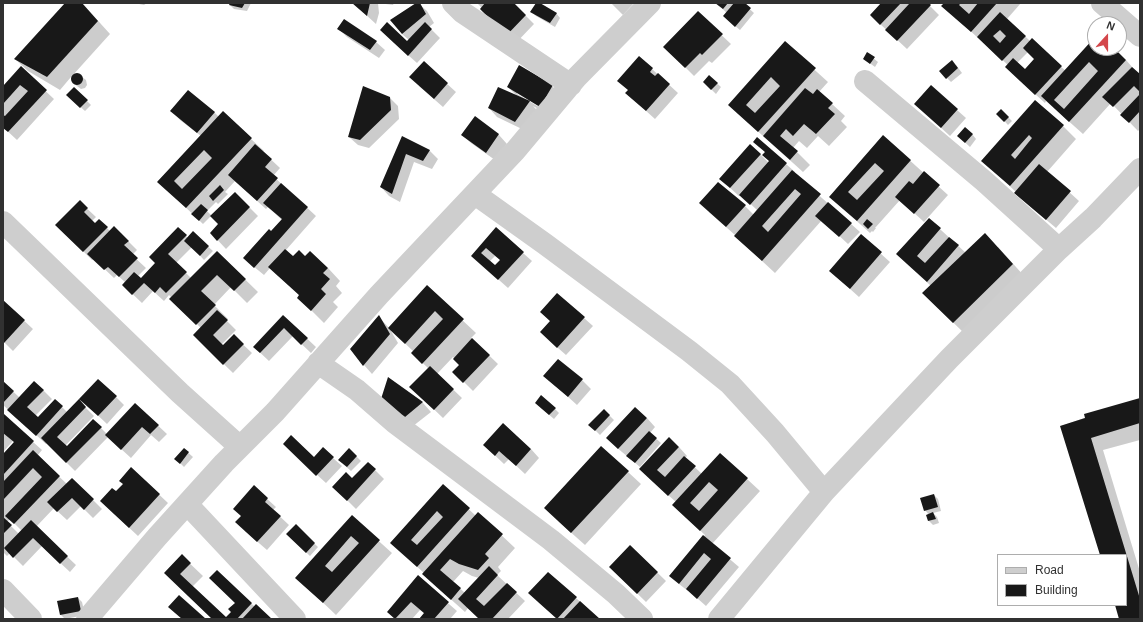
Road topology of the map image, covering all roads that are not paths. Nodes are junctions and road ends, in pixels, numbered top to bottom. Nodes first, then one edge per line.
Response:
1 (453, 3) edge
2 (650, 3) edge
3 (1102, 3) edge
4 (1140, 36) edge
5 (865, 82) dead end
6 (571, 85) junction
7 (1140, 169) edge
8 (475, 194) junction
9 (3, 222) edge
10 (1059, 250) junction
11 (318, 363) junction
12 (240, 447) junction
13 (824, 492) junction
14 (187, 504) junction
15 (3, 590) edge
16 (31, 619) edge
17 (87, 619) edge
18 (295, 619) edge
19 (642, 619) edge
20 (719, 619) edge

1 - 6 street
2 - 6 street
3 - 4 street
5 - 10 street
6 - 8 street
7 - 10 street
8 - 11 street
8 - 13 street
9 - 12 street
10 - 13 street
11 - 12 street
11 - 19 street
12 - 14 street
13 - 20 street
14 - 17 street
14 - 18 street
15 - 16 street

